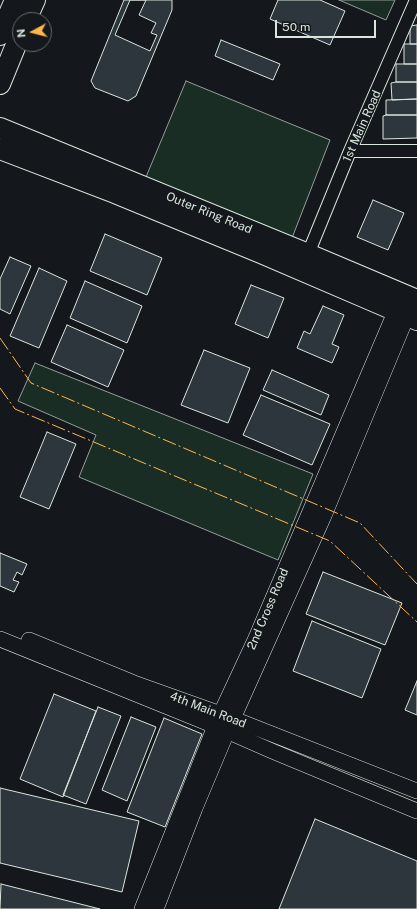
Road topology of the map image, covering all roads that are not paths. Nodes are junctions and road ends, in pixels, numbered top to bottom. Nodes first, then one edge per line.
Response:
1 (15, 0) edge
2 (35, 0) edge
3 (416, 0) edge
4 (30, 12) edge
5 (0, 35) edge
6 (13, 52) edge
7 (0, 84) edge
8 (0, 128) edge
9 (0, 149) edge
10 (417, 151) edge
11 (350, 152) junction
12 (308, 254) junction
13 (409, 311) edge
14 (0, 629) edge
15 (0, 639) edge
16 (224, 723) junction
17 (417, 791) edge
18 (417, 811) edge
19 (142, 909) edge
20 (156, 909) edge

1 - 5 highway
2 - 4 highway
3 - 11 street, 1st Main Road
6 - 7 highway
8 - 12 highway, Outer Ring Road
9 - 13 highway, Outer Ring Road
10 - 11 street
11 - 12 street, 1st Main Road
12 - 13 highway, Outer Ring Road
13 - 16 street, 2nd Cross Road
14 - 16 street, 4th Main Road
15 - 16 street
16 - 17 street, 4th Main Road
16 - 18 street, 4th Main Road
16 - 19 street, 2nd Cross Road
16 - 20 street

